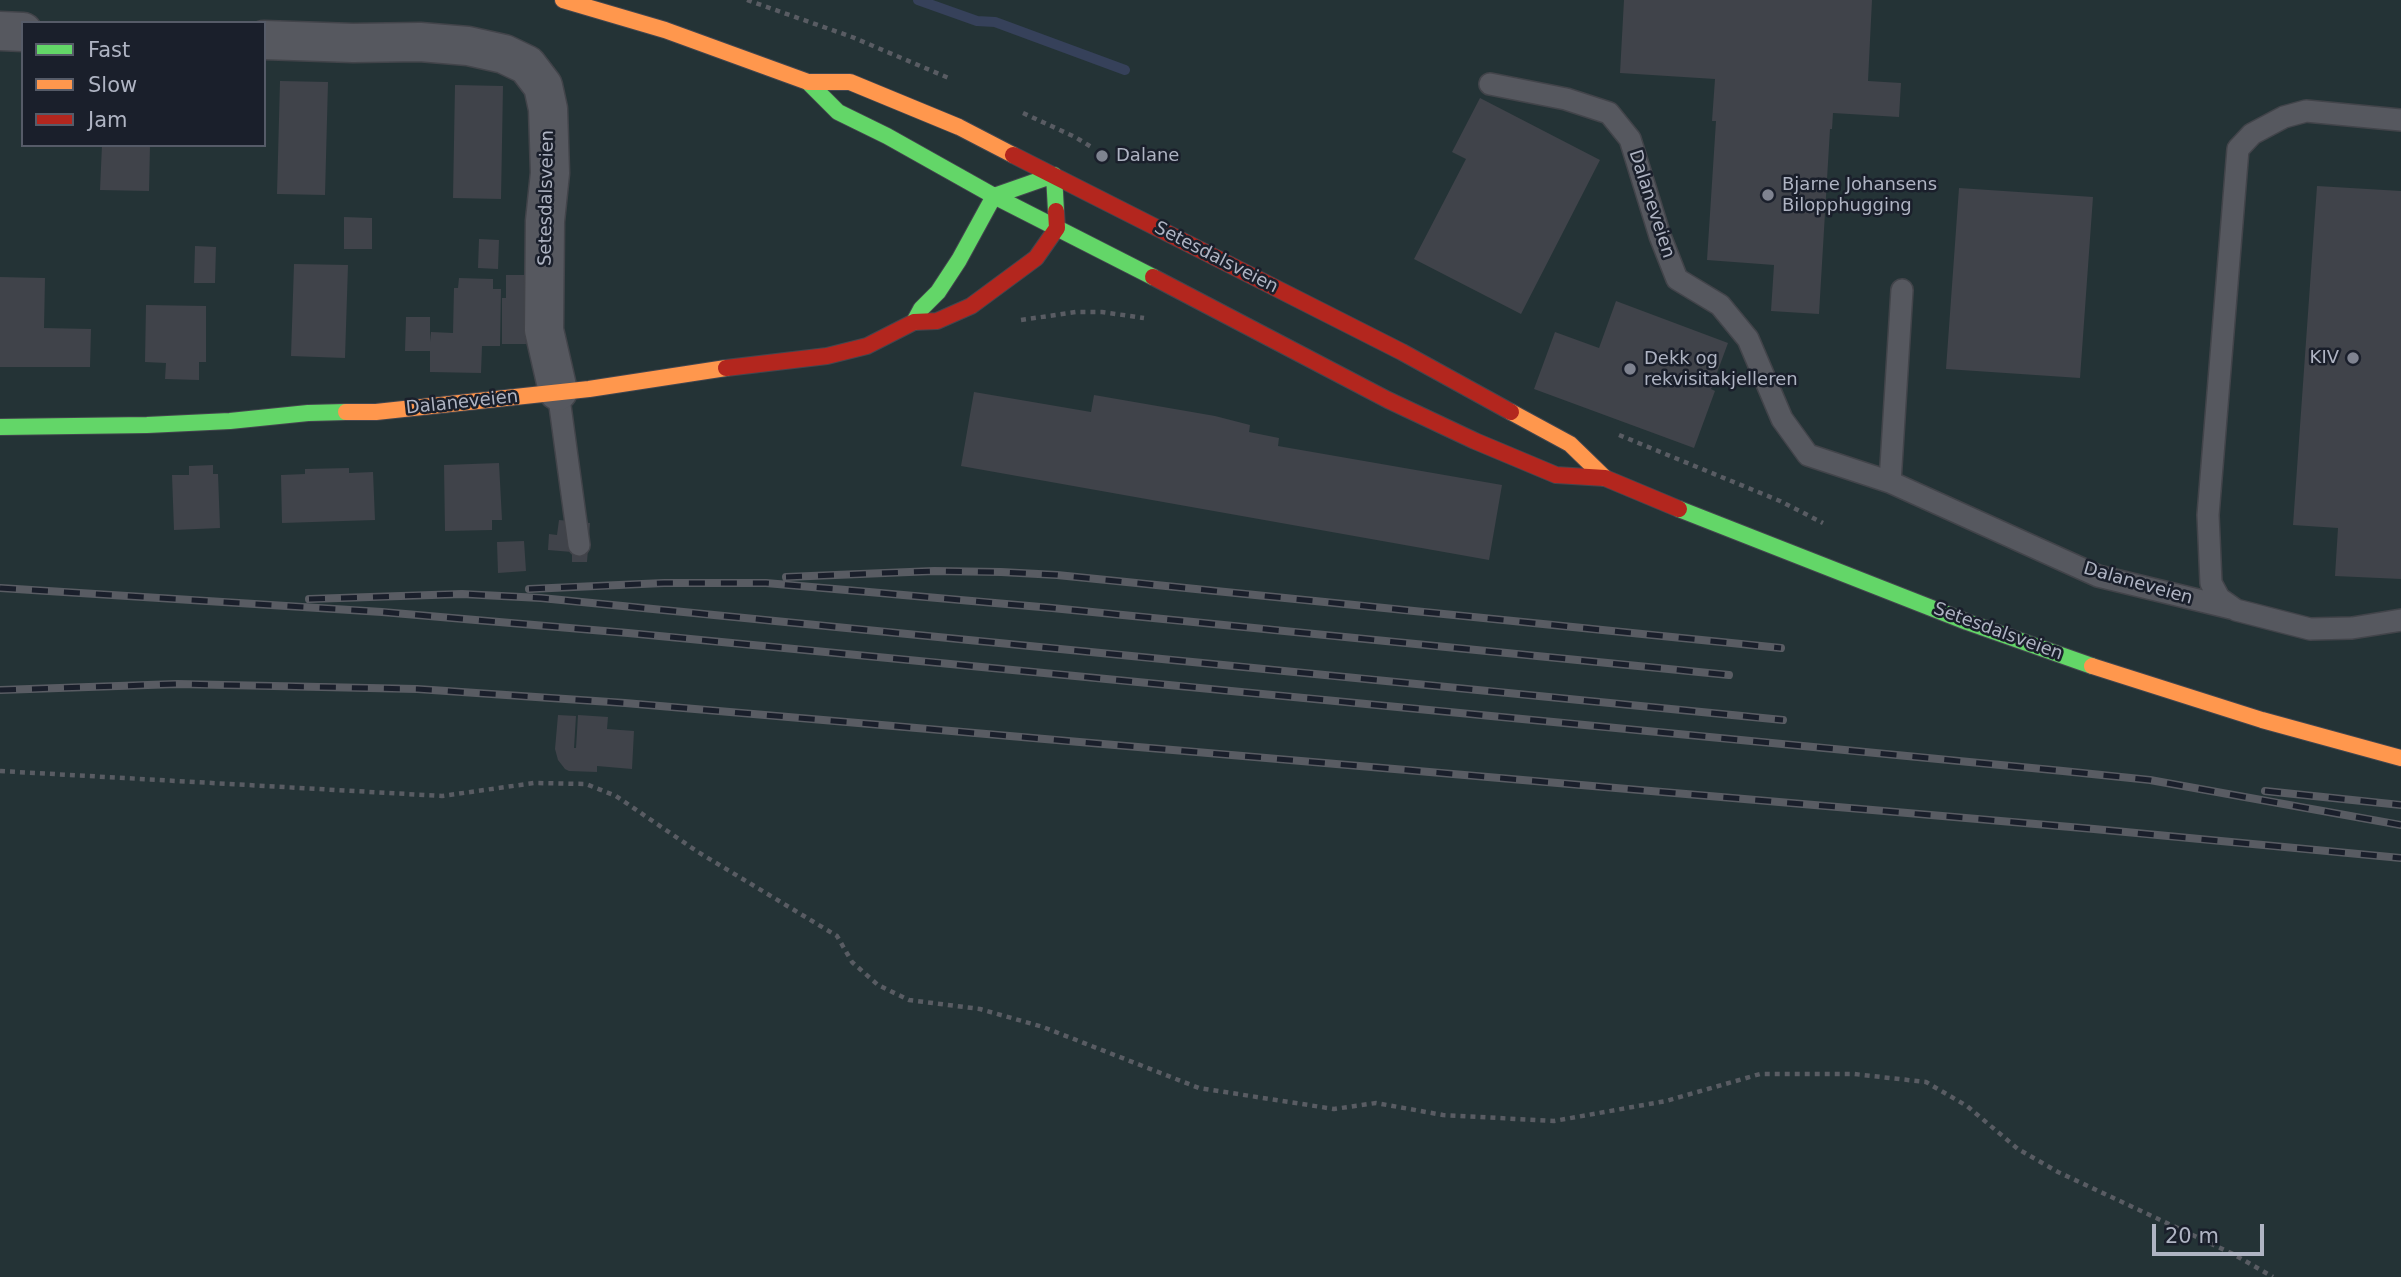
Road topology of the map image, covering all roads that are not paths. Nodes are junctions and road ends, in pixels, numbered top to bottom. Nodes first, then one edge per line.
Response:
1 (563, 0) edge
2 (0, 31) edge
3 (21, 32) edge
4 (266, 40) edge
5 (808, 82) junction
6 (1490, 84) dead end
7 (2401, 120) edge
8 (1054, 175) junction
9 (994, 196) junction
10 (1057, 228) junction
11 (1902, 290) dead end
12 (914, 322) junction
13 (558, 391) junction
14 (0, 427) edge
15 (1605, 478) junction
16 (1890, 482) junction
17 (579, 545) dead end
18 (2236, 610) junction
19 (2401, 620) edge
20 (2401, 758) edge

1 - 5 main road, Setesdalsveien
2 - 3 street
4 - 13 street, Setesdalsveien
5 - 8 main road, Setesdalsveien
5 - 9 main road, Setesdalsveien
6 - 16 lane, Dalaneveien
7 - 18 lane, Dalaneveien
8 - 9 main road
8 - 10 main road
8 - 15 main road, Setesdalsveien
9 - 10 main road, Setesdalsveien
9 - 12 main road, Dalaneveien
10 - 12 main road, Dalaneveien
10 - 15 main road, Setesdalsveien
11 - 16 lane
12 - 13 main road, Dalaneveien
13 - 14 main road, Dalaneveien
13 - 17 lane
15 - 20 main road, Setesdalsveien
16 - 18 lane, Dalaneveien
18 - 19 lane, Dalaneveien

